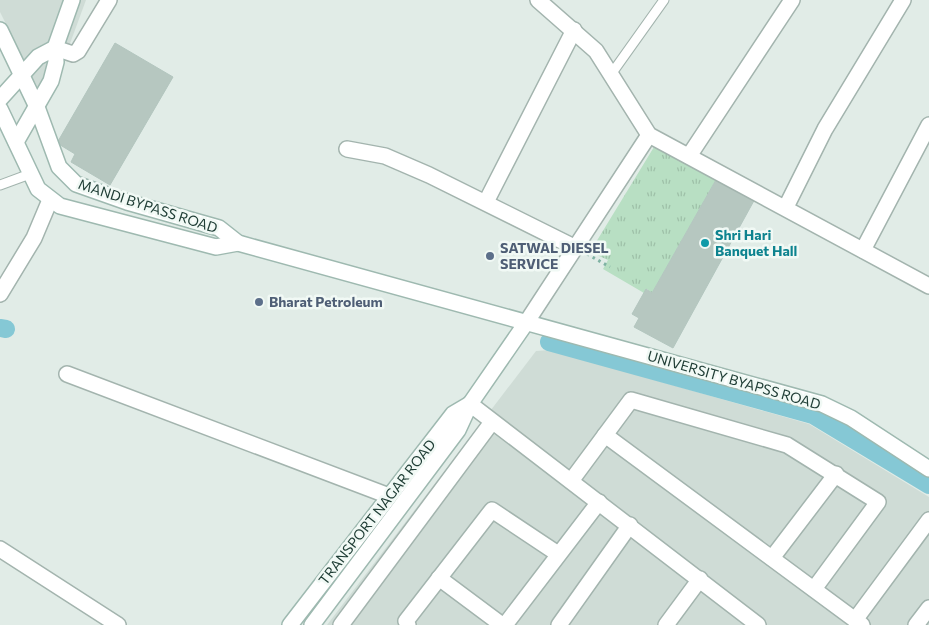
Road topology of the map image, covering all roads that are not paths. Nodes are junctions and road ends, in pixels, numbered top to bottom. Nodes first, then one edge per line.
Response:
1 (72, 0) edge
2 (109, 0) edge
3 (664, 0) edge
4 (792, 0) edge
5 (904, 0) edge
6 (541, 1) edge
7 (0, 30) edge
8 (574, 30) junction
9 (55, 48) junction
10 (612, 73) junction
11 (22, 74) junction
12 (0, 99) edge
13 (38, 108) junction
14 (1, 114) edge
15 (929, 125) edge
16 (649, 135) junction
17 (16, 142) junction
18 (347, 149) dead end
19 (689, 156) junction
20 (30, 174) junction
21 (0, 185) edge
22 (50, 200) junction
23 (486, 202) junction
24 (786, 208) junction
25 (238, 243) junction
26 (576, 248) junction
27 (864, 250) junction
28 (929, 286) edge
29 (0, 294) edge
30 (526, 323) junction
31 (66, 374) dead end
32 (470, 404) junction
33 (492, 422) junction
34 (605, 435) junction
35 (929, 469) edge
36 (836, 474) junction
37 (571, 481) junction
38 (389, 496) junction
39 (599, 502) junction
40 (929, 520) edge
41 (630, 525) junction
42 (0, 550) edge
43 (558, 554) junction
44 (772, 558) junction
45 (439, 578) junction
46 (700, 579) junction
47 (814, 589) junction
48 (929, 608) edge
49 (858, 622) edge
50 (118, 625) edge
51 (290, 625) edge
52 (312, 625) edge
53 (341, 625) edge
54 (408, 625) edge
55 (504, 625) edge
56 (559, 625) edge
57 (666, 625) edge
58 (758, 625) edge
59 (916, 625) edge

1 - 9 street
2 - 9 street
3 - 10 lane
4 - 19 street
5 - 24 street
6 - 8 street
7 - 11 street, MANDI BYPASS ROAD
8 - 10 street
8 - 23 street
9 - 11 street
9 - 13 street
10 - 16 street
11 - 12 street
11 - 13 street, MANDI BYPASS ROAD
13 - 17 street
13 - 25 street, MANDI BYPASS ROAD
14 - 17 street, MANDI BYPASS ROAD
15 - 27 street
16 - 19 street
16 - 26 street, TRANSPORT NAGAR ROAD
17 - 20 street, MANDI BYPASS ROAD
18 - 23 street
19 - 24 street
20 - 21 lane
20 - 22 street, MANDI BYPASS ROAD
22 - 25 street, MANDI BYPASS ROAD
22 - 29 street
23 - 26 street
24 - 27 street
25 - 30 street, MANDI BYPASS ROAD
26 - 30 street, TRANSPORT NAGAR ROAD
27 - 28 street
30 - 32 street, TRANSPORT NAGAR ROAD
30 - 35 street, UNIVERSITY BYAPSS ROAD
31 - 38 street
32 - 33 street
32 - 38 street, TRANSPORT NAGAR ROAD
32 - 52 street, TRANSPORT NAGAR ROAD
33 - 37 street
33 - 53 street
34 - 36 street
34 - 37 street
34 - 44 street
36 - 44 street
36 - 47 street
37 - 39 street
38 - 51 street, TRANSPORT NAGAR ROAD
39 - 41 street
39 - 43 street
40 - 49 street
41 - 46 street
41 - 56 street
42 - 50 street
43 - 45 street
43 - 55 street
44 - 47 street
45 - 54 street
45 - 55 street
46 - 57 street
46 - 58 street
47 - 49 street
48 - 59 street

